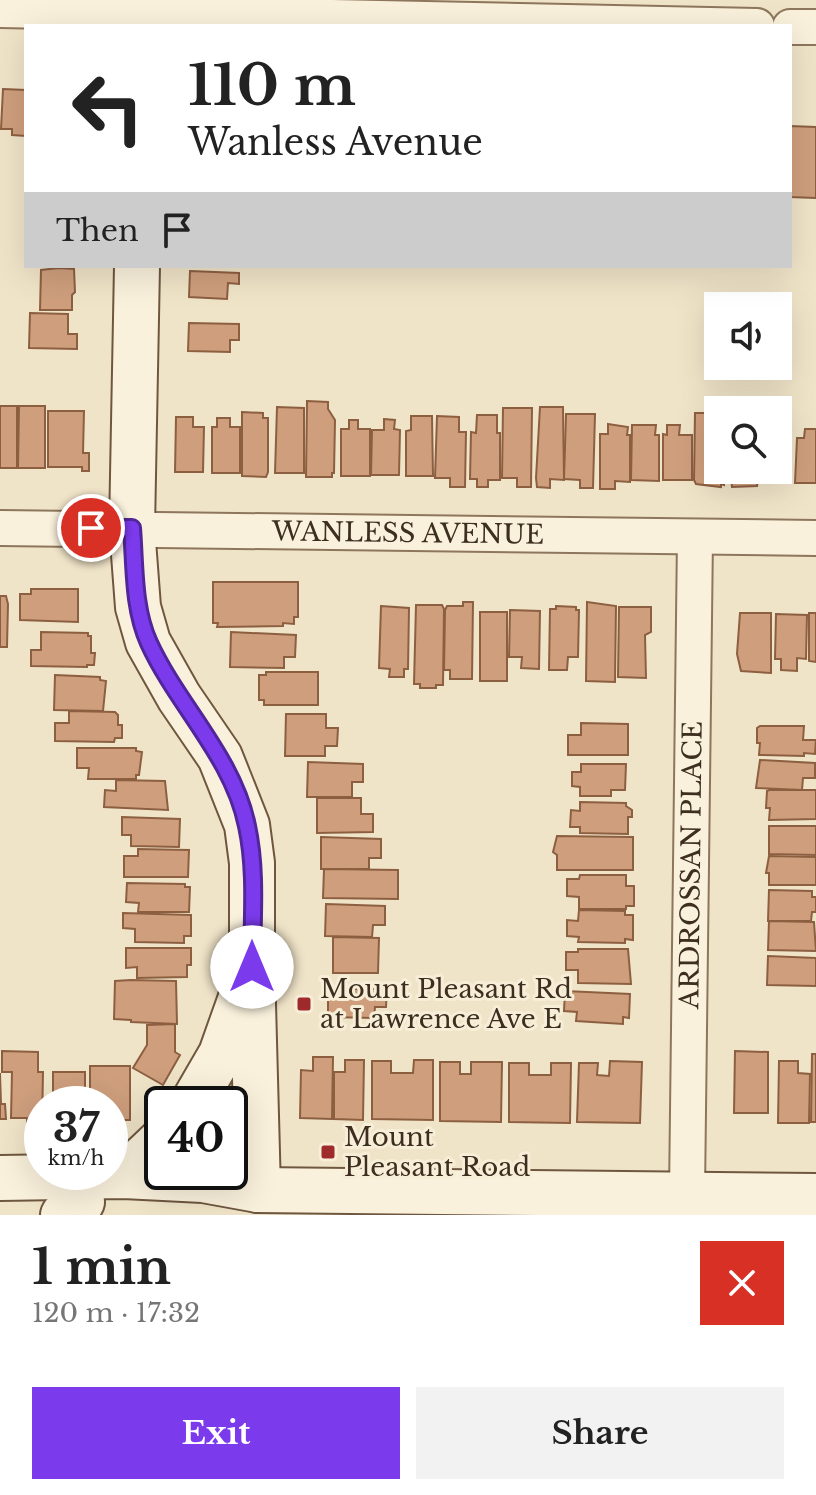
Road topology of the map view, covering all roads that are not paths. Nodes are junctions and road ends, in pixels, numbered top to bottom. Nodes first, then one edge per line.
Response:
1 (0, 10) edge
2 (142, 13) edge
3 (662, 24) edge
4 (792, 27) edge
5 (816, 27) edge
6 (137, 268) edge
7 (0, 528) edge
8 (132, 528) junction
9 (695, 537) junction
10 (816, 538) edge
11 (252, 967) junction
12 (202, 1086) edge
13 (144, 1157) edge
14 (128, 1172) edge
15 (128, 1176) edge
16 (0, 1178) edge
17 (24, 1178) edge
18 (258, 1190) junction
19 (687, 1193) junction
20 (816, 1196) edge
21 (0, 1200) edge
22 (429, 1204) edge
23 (72, 1209) edge

1 - 2 street
2 - 3 street
4 - 5 street
6 - 8 street
7 - 8 street, WANLESS AVENUE
8 - 9 street, WANLESS AVENUE
8 - 11 street
9 - 10 street, WANLESS AVENUE
9 - 19 street, ARDROSSAN PLACE
11 - 12 street
11 - 18 street
13 - 14 street
15 - 18 street
16 - 17 street
18 - 22 street
18 - 23 street
19 - 20 street
19 - 22 street
21 - 23 street

